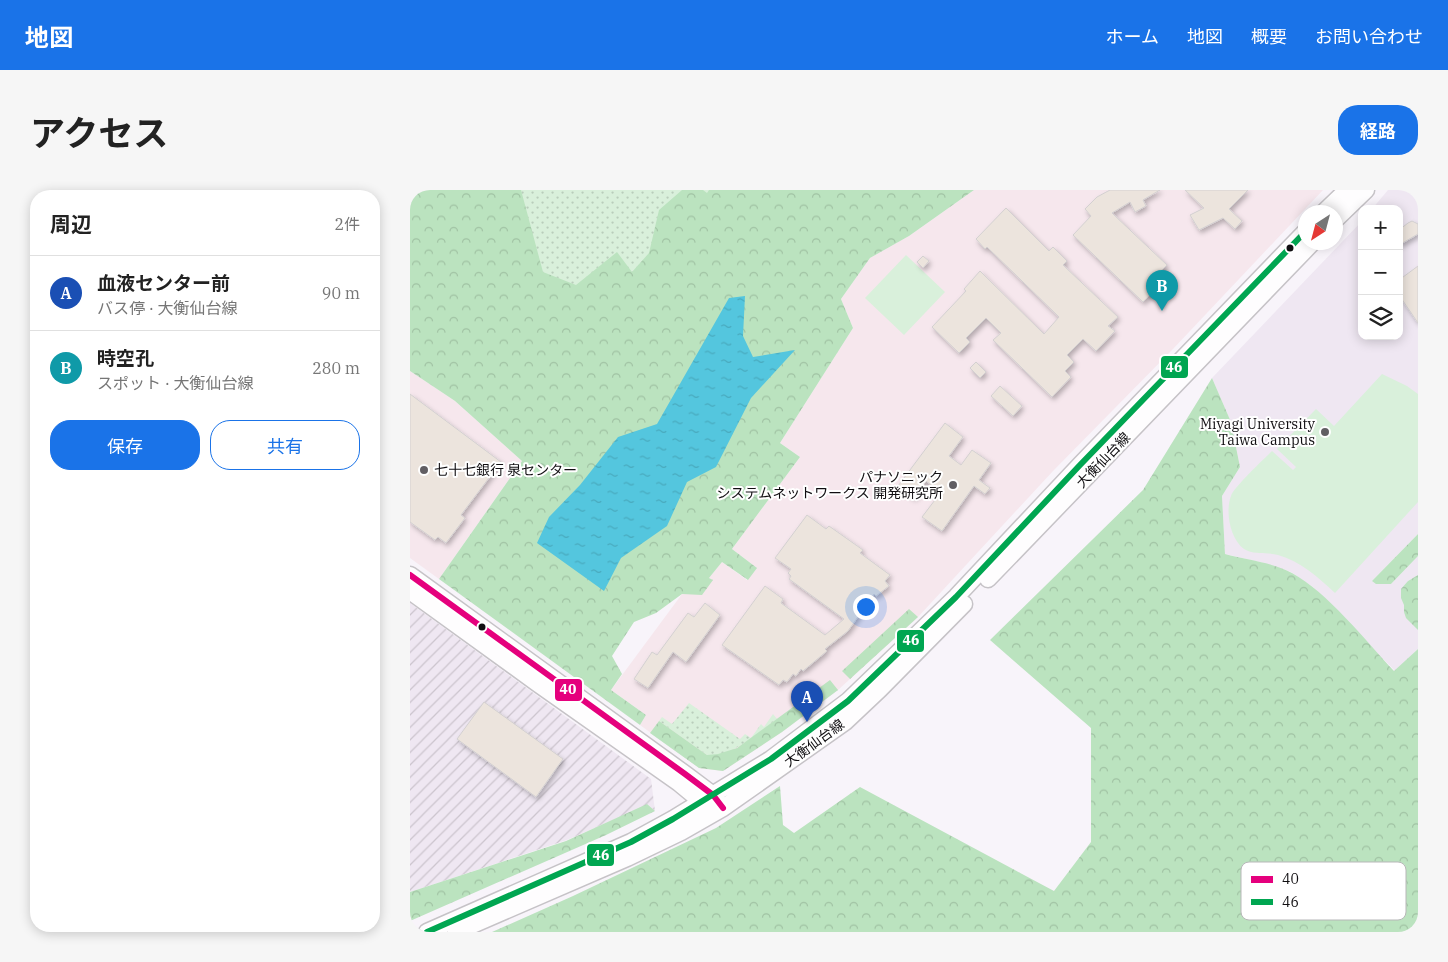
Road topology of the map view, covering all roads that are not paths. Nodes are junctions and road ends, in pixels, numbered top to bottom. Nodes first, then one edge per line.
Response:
1 (1347, 190) edge
2 (1366, 190) edge
3 (1331, 205) edge
4 (1343, 212) edge
5 (1298, 239) edge
6 (1305, 250) edge
7 (410, 575) edge
8 (410, 591) edge
9 (712, 805) junction
10 (427, 932) edge
11 (456, 932) edge

1 - 3 main road
2 - 4 main road
5 - 9 main road, 大衡仙台線
6 - 9 main road, 大衡仙台線
7 - 9 main road
8 - 9 main road
9 - 10 main road, 大衡仙台線
9 - 11 main road, 大衡仙台線

